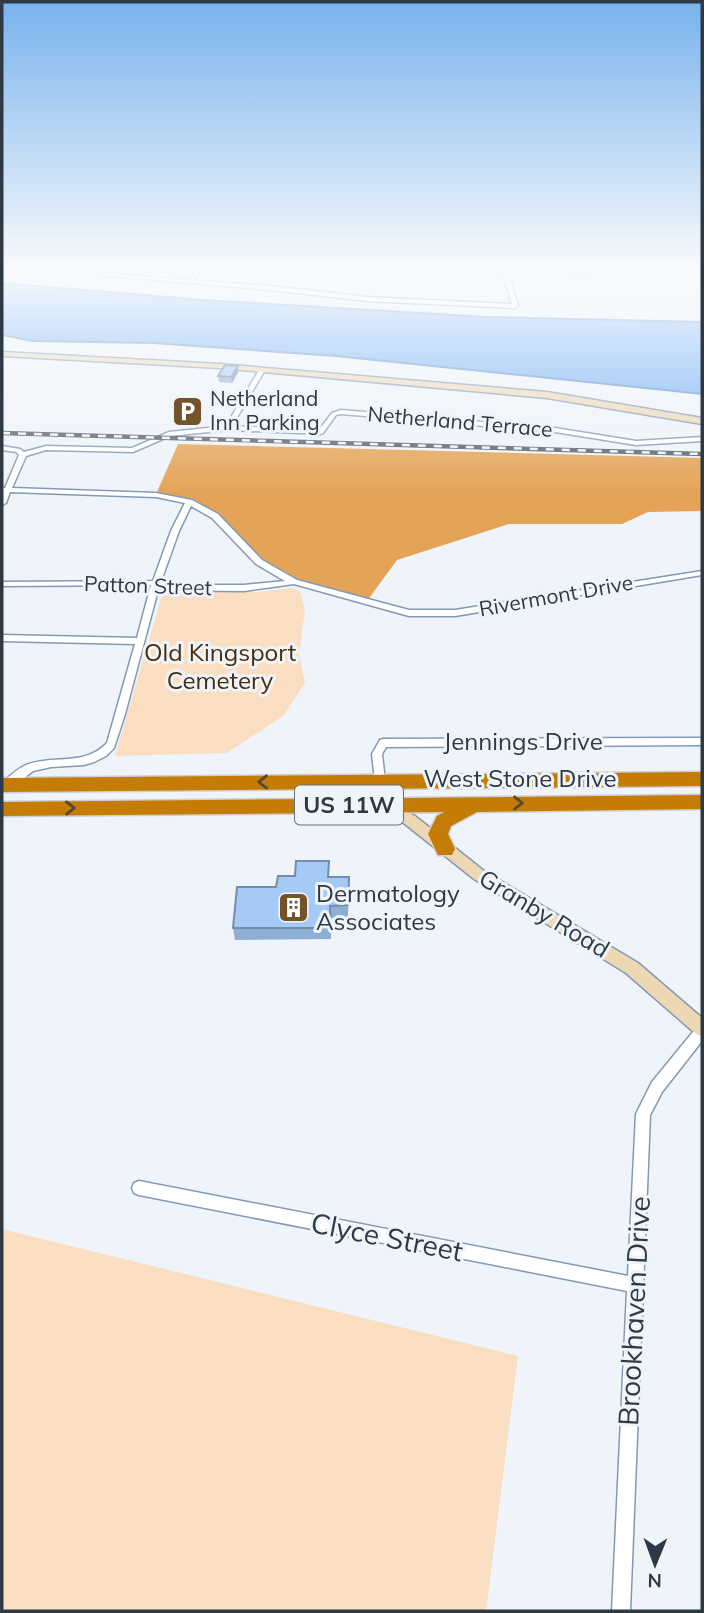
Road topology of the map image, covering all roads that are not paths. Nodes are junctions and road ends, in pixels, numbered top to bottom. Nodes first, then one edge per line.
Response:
1 (2, 354) edge
2 (262, 370) junction
3 (702, 421) edge
4 (228, 428) junction
5 (702, 439) edge
6 (2, 448) edge
7 (23, 455) junction
8 (4, 490) edge
9 (189, 502) junction
10 (2, 503) edge
11 (702, 573) edge
12 (294, 582) junction
13 (154, 583) junction
14 (2, 584) edge
15 (2, 639) edge
16 (141, 642) junction
17 (702, 741) edge
18 (702, 779) edge
19 (380, 781) junction
20 (4, 787) edge
21 (702, 802) edge
22 (481, 803) junction
23 (383, 805) junction
24 (2, 809) edge
25 (445, 849) junction
26 (702, 1030) edge
27 (139, 1188) dead end
28 (635, 1285) junction
29 (621, 1611) edge

1 - 2 main road
2 - 3 main road
2 - 4 street
4 - 5 street, Netherland Terrace
4 - 7 street
6 - 7 street
7 - 8 street
8 - 9 street
8 - 10 street
9 - 12 street
9 - 13 street
11 - 12 street, Rivermont Drive
12 - 13 street, Patton Street
13 - 14 street, Patton Street
13 - 16 street
15 - 16 street
16 - 20 street
17 - 19 street, Jennings Drive
18 - 19 highway, West Stone Drive / US 11W
19 -> 20 highway, West Stone Drive / US 11W
19 - 23 highway
22 -> 21 highway, West Stone Drive / US 11W
22 - 23 highway, West Stone Drive / US 11W
22 - 25 highway
24 -> 23 highway, West Stone Drive / US 11W
23 - 25 main road, Granby Road
25 - 26 main road, Granby Road
26 - 28 street, Brookhaven Drive
27 - 28 street, Clyce Street
28 - 29 street, Brookhaven Drive

